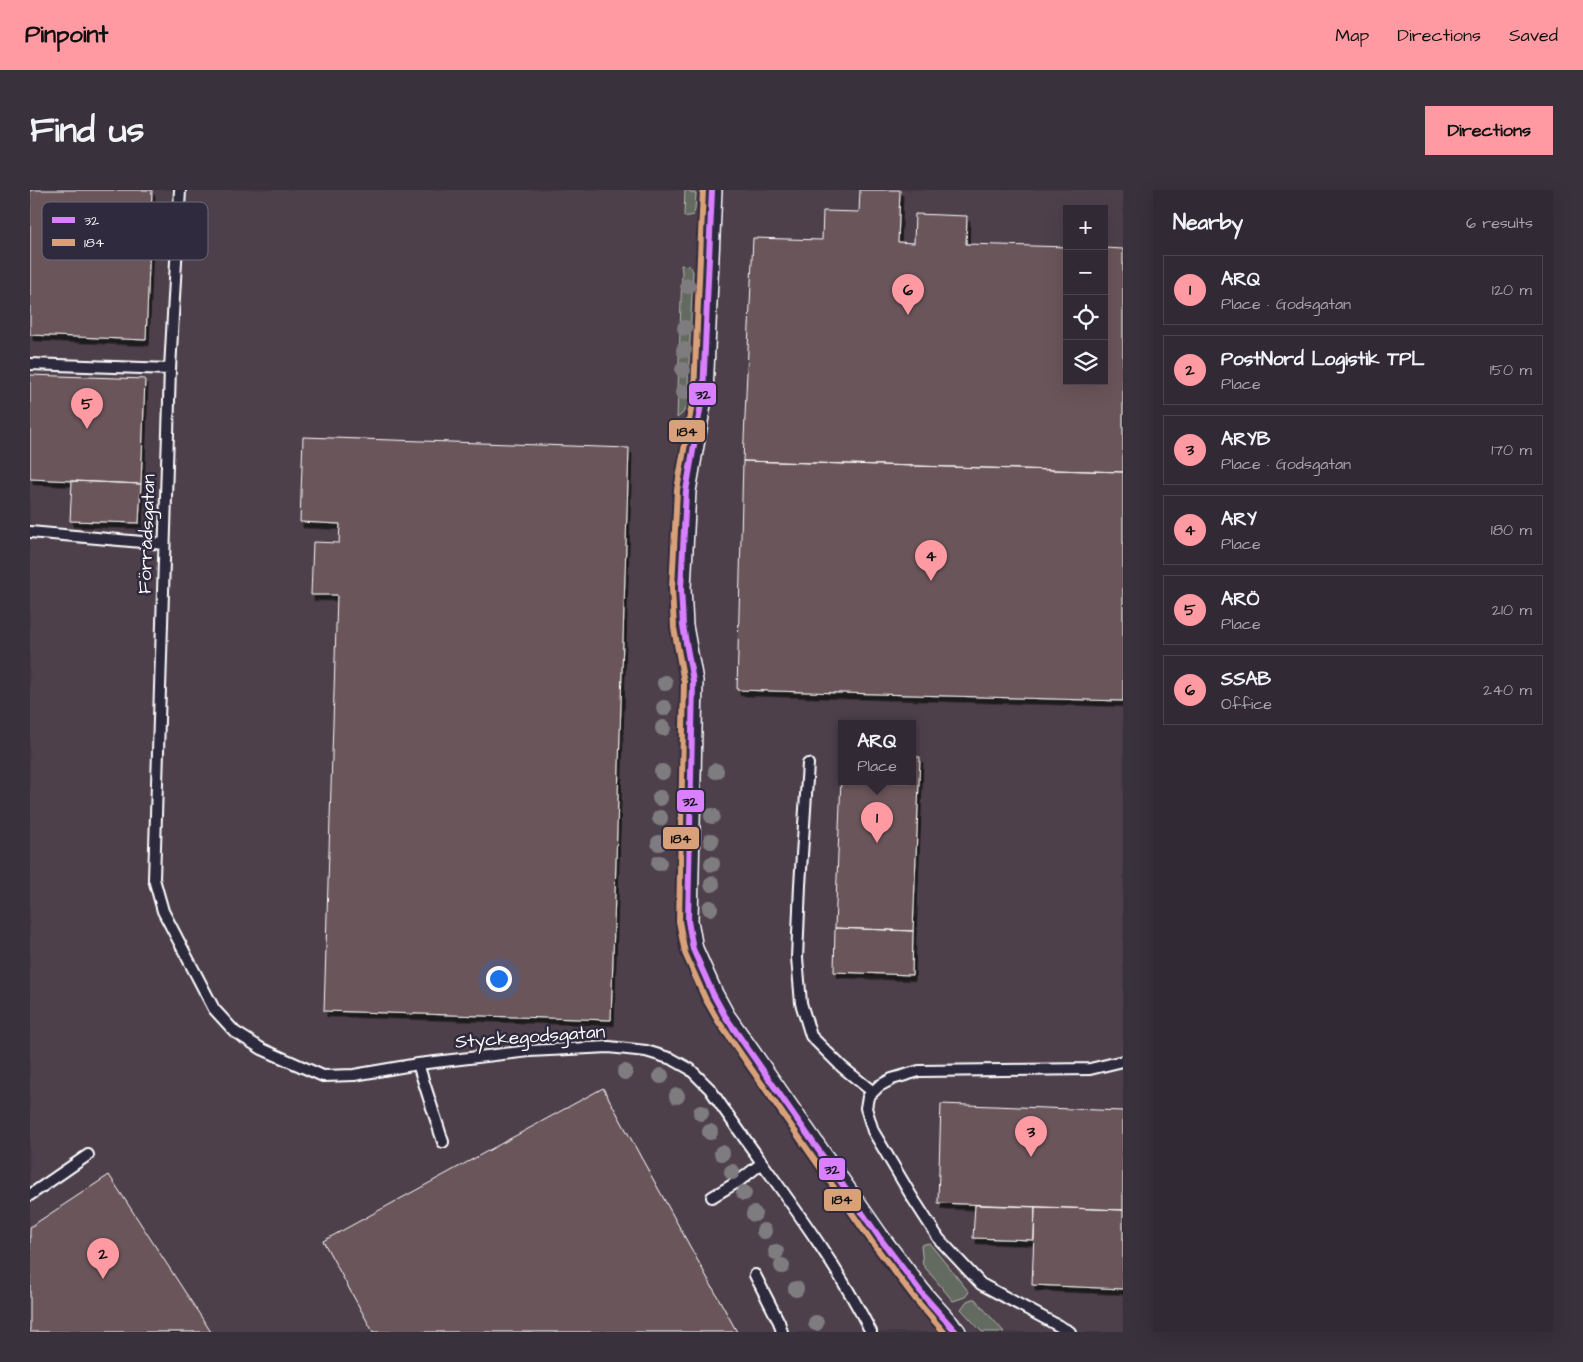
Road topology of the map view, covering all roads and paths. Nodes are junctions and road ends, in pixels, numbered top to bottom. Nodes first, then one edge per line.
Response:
1 (712, 190) edge
2 (176, 260) edge
3 (30, 364) edge
4 (170, 369) junction
5 (30, 532) edge
6 (164, 544) junction
7 (808, 764) dead end
8 (154, 879) joint
9 (1123, 1061) edge
10 (418, 1064) junction
11 (873, 1092) junction
12 (443, 1142) dead end
13 (88, 1155) dead end
14 (762, 1164) junction
15 (30, 1195) edge
16 (712, 1197) dead end
17 (755, 1275) dead end
18 (782, 1332) edge
19 (871, 1332) edge
20 (956, 1332) edge
21 (1070, 1332) edge

1 - 20 street
2 - 4 lane, Förrådsgatan
3 - 4 lane
4 - 6 lane, Förrådsgatan
5 - 6 lane
6 - 8 lane, Förrådsgatan
7 - 11 lane
8 - 10 lane, Styckegodsgatan
9 - 11 lane
10 - 12 lane
10 - 14 lane, Styckegodsgatan
11 - 21 lane
13 - 15 lane
14 - 16 lane
14 - 19 lane, Styckegodsgatan
17 - 18 lane

